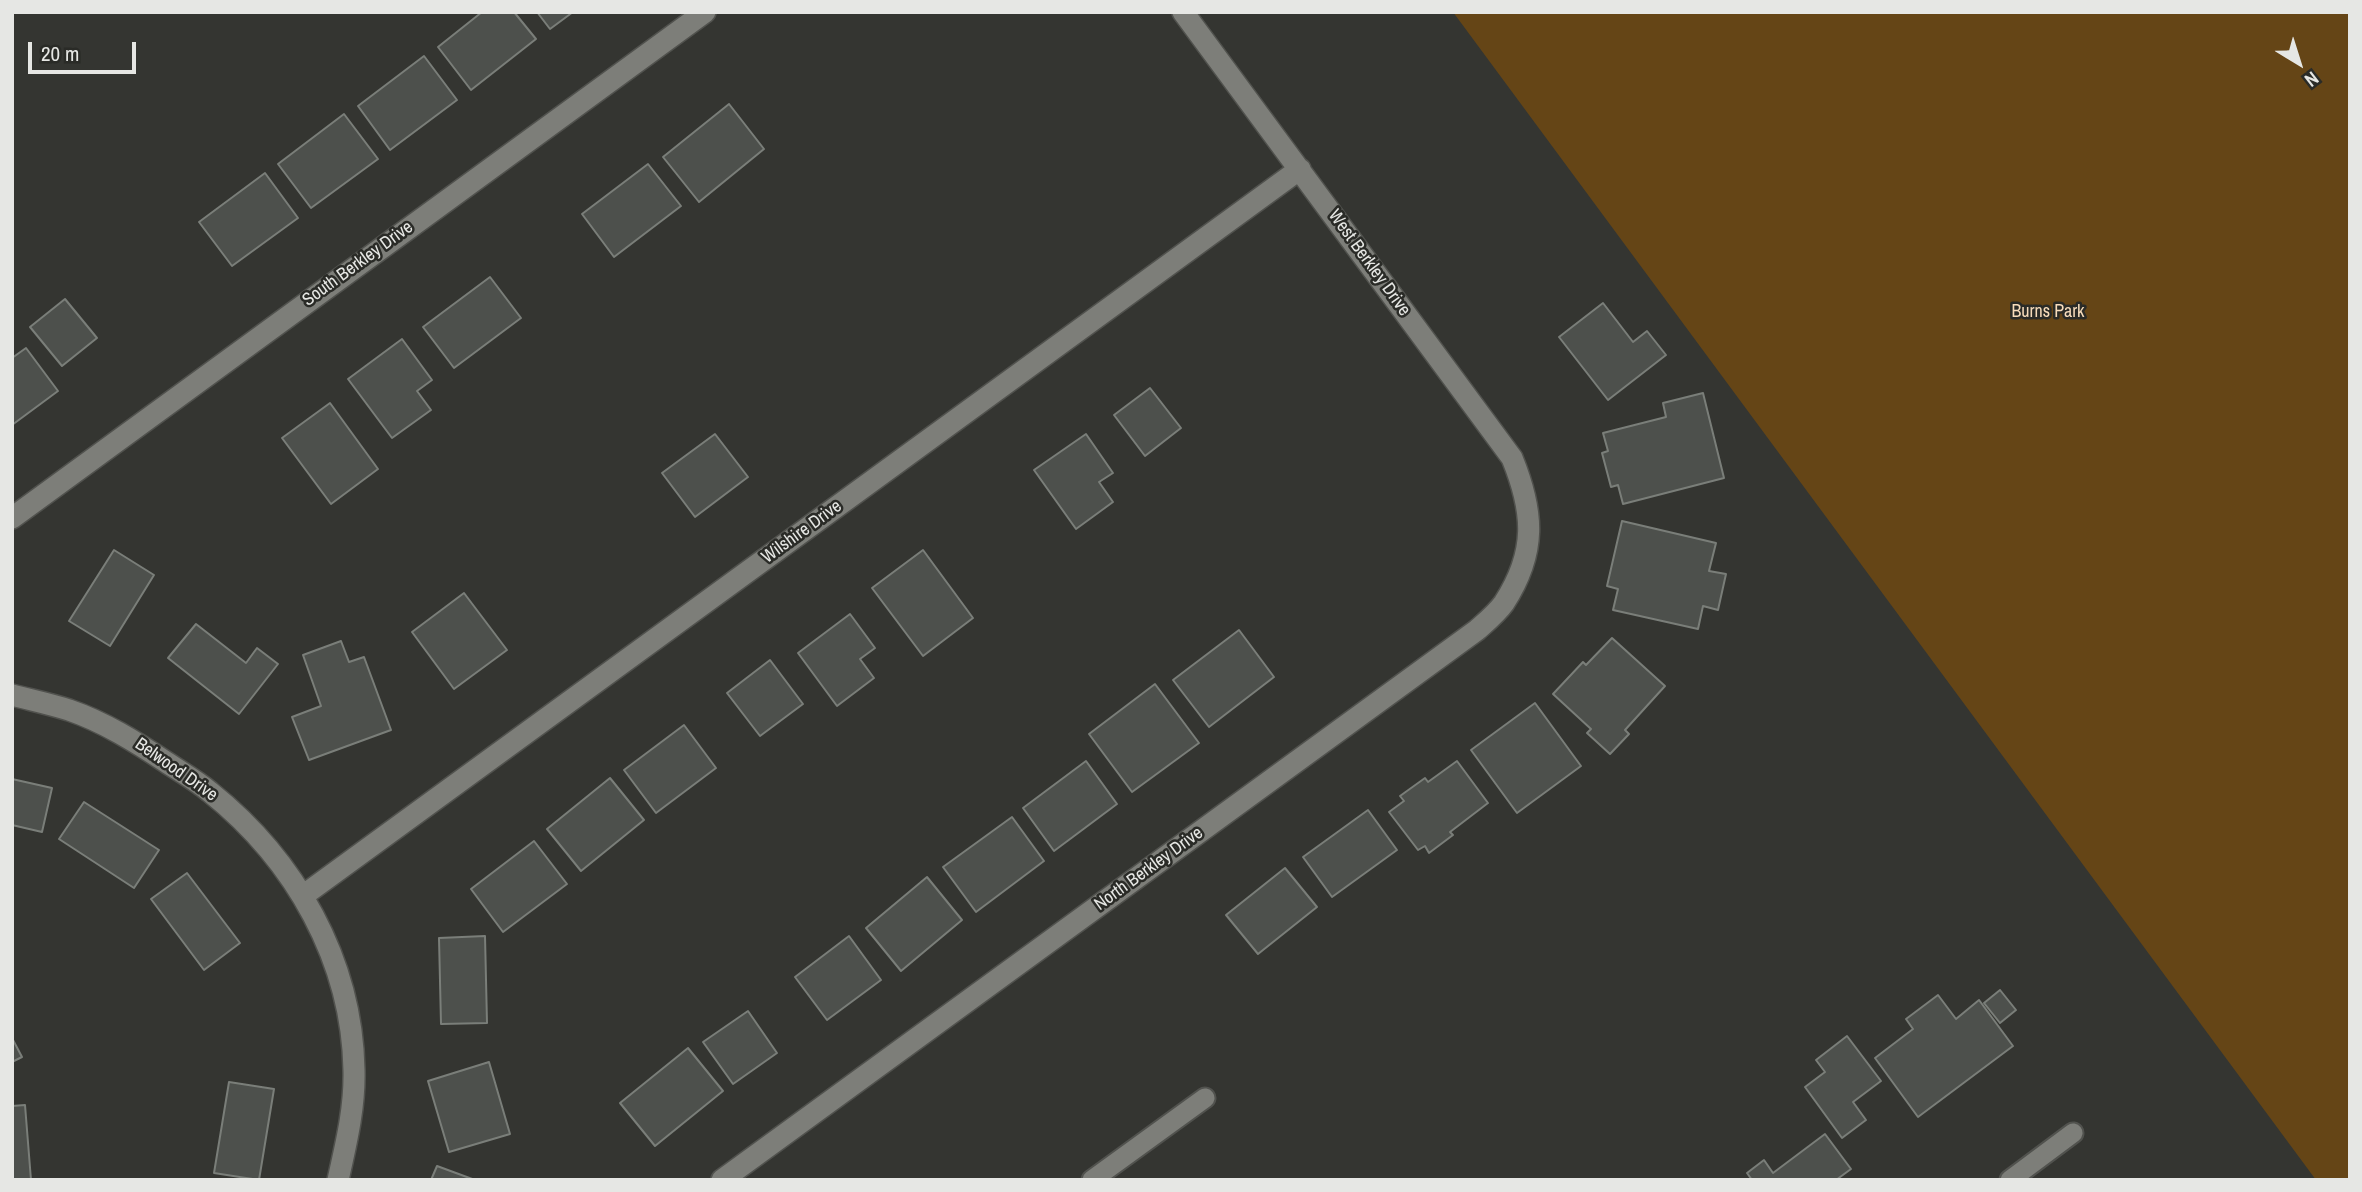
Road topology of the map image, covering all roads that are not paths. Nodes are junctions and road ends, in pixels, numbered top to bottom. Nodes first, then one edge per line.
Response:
1 (705, 12) edge
2 (1183, 12) edge
3 (1300, 169) junction
4 (12, 518) edge
5 (1528, 525) joint
6 (12, 695) edge
7 (304, 895) junction
8 (1205, 1098) dead end
9 (2073, 1133) dead end
10 (338, 1180) edge
11 (722, 1180) edge
12 (1092, 1180) edge
13 (2010, 1180) edge

1 - 4 street, South Berkley Drive
2 - 3 street, West Berkley Drive
3 - 5 street, West Berkley Drive
3 - 7 street, Wilshire Drive
5 - 11 street, North Berkley Drive
6 - 7 street, Belwood Drive
7 - 10 street, Belwood Drive
8 - 12 lane
9 - 13 lane

